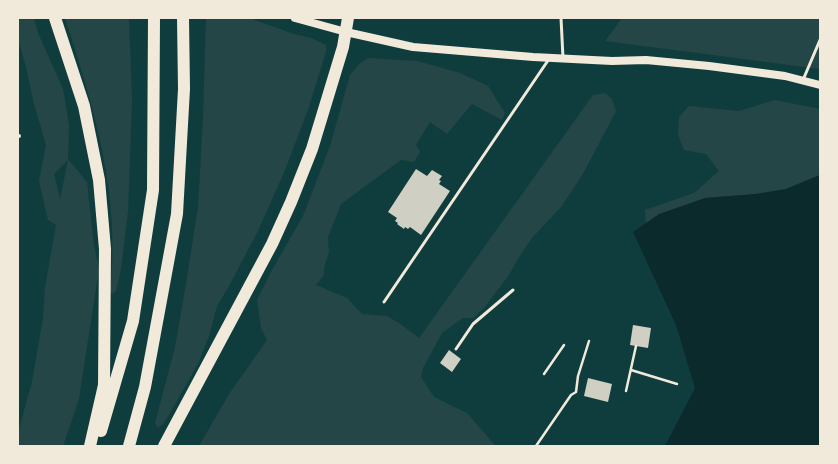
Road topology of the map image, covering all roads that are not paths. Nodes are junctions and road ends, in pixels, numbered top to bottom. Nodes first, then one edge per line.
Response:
1 (55, 18) edge
2 (154, 18) edge
3 (183, 18) edge
4 (295, 18) edge
5 (348, 18) edge
6 (562, 18) edge
7 (346, 32) junction
8 (820, 40) edge
9 (550, 58) junction
10 (563, 59) junction
11 (802, 81) junction
12 (820, 85) edge
13 (514, 290) dead end
14 (384, 302) dead end
15 (456, 349) dead end
16 (90, 446) edge
17 (96, 446) edge
18 (129, 446) edge
19 (164, 446) edge

1 - 16 highway
2 - 17 highway
3 - 18 highway
4 - 7 main road
5 - 7 highway
6 - 10 lane
7 - 9 main road
7 - 19 highway
8 - 11 lane
9 - 10 main road
9 - 14 lane
10 - 11 main road
11 - 12 main road
13 - 15 lane

